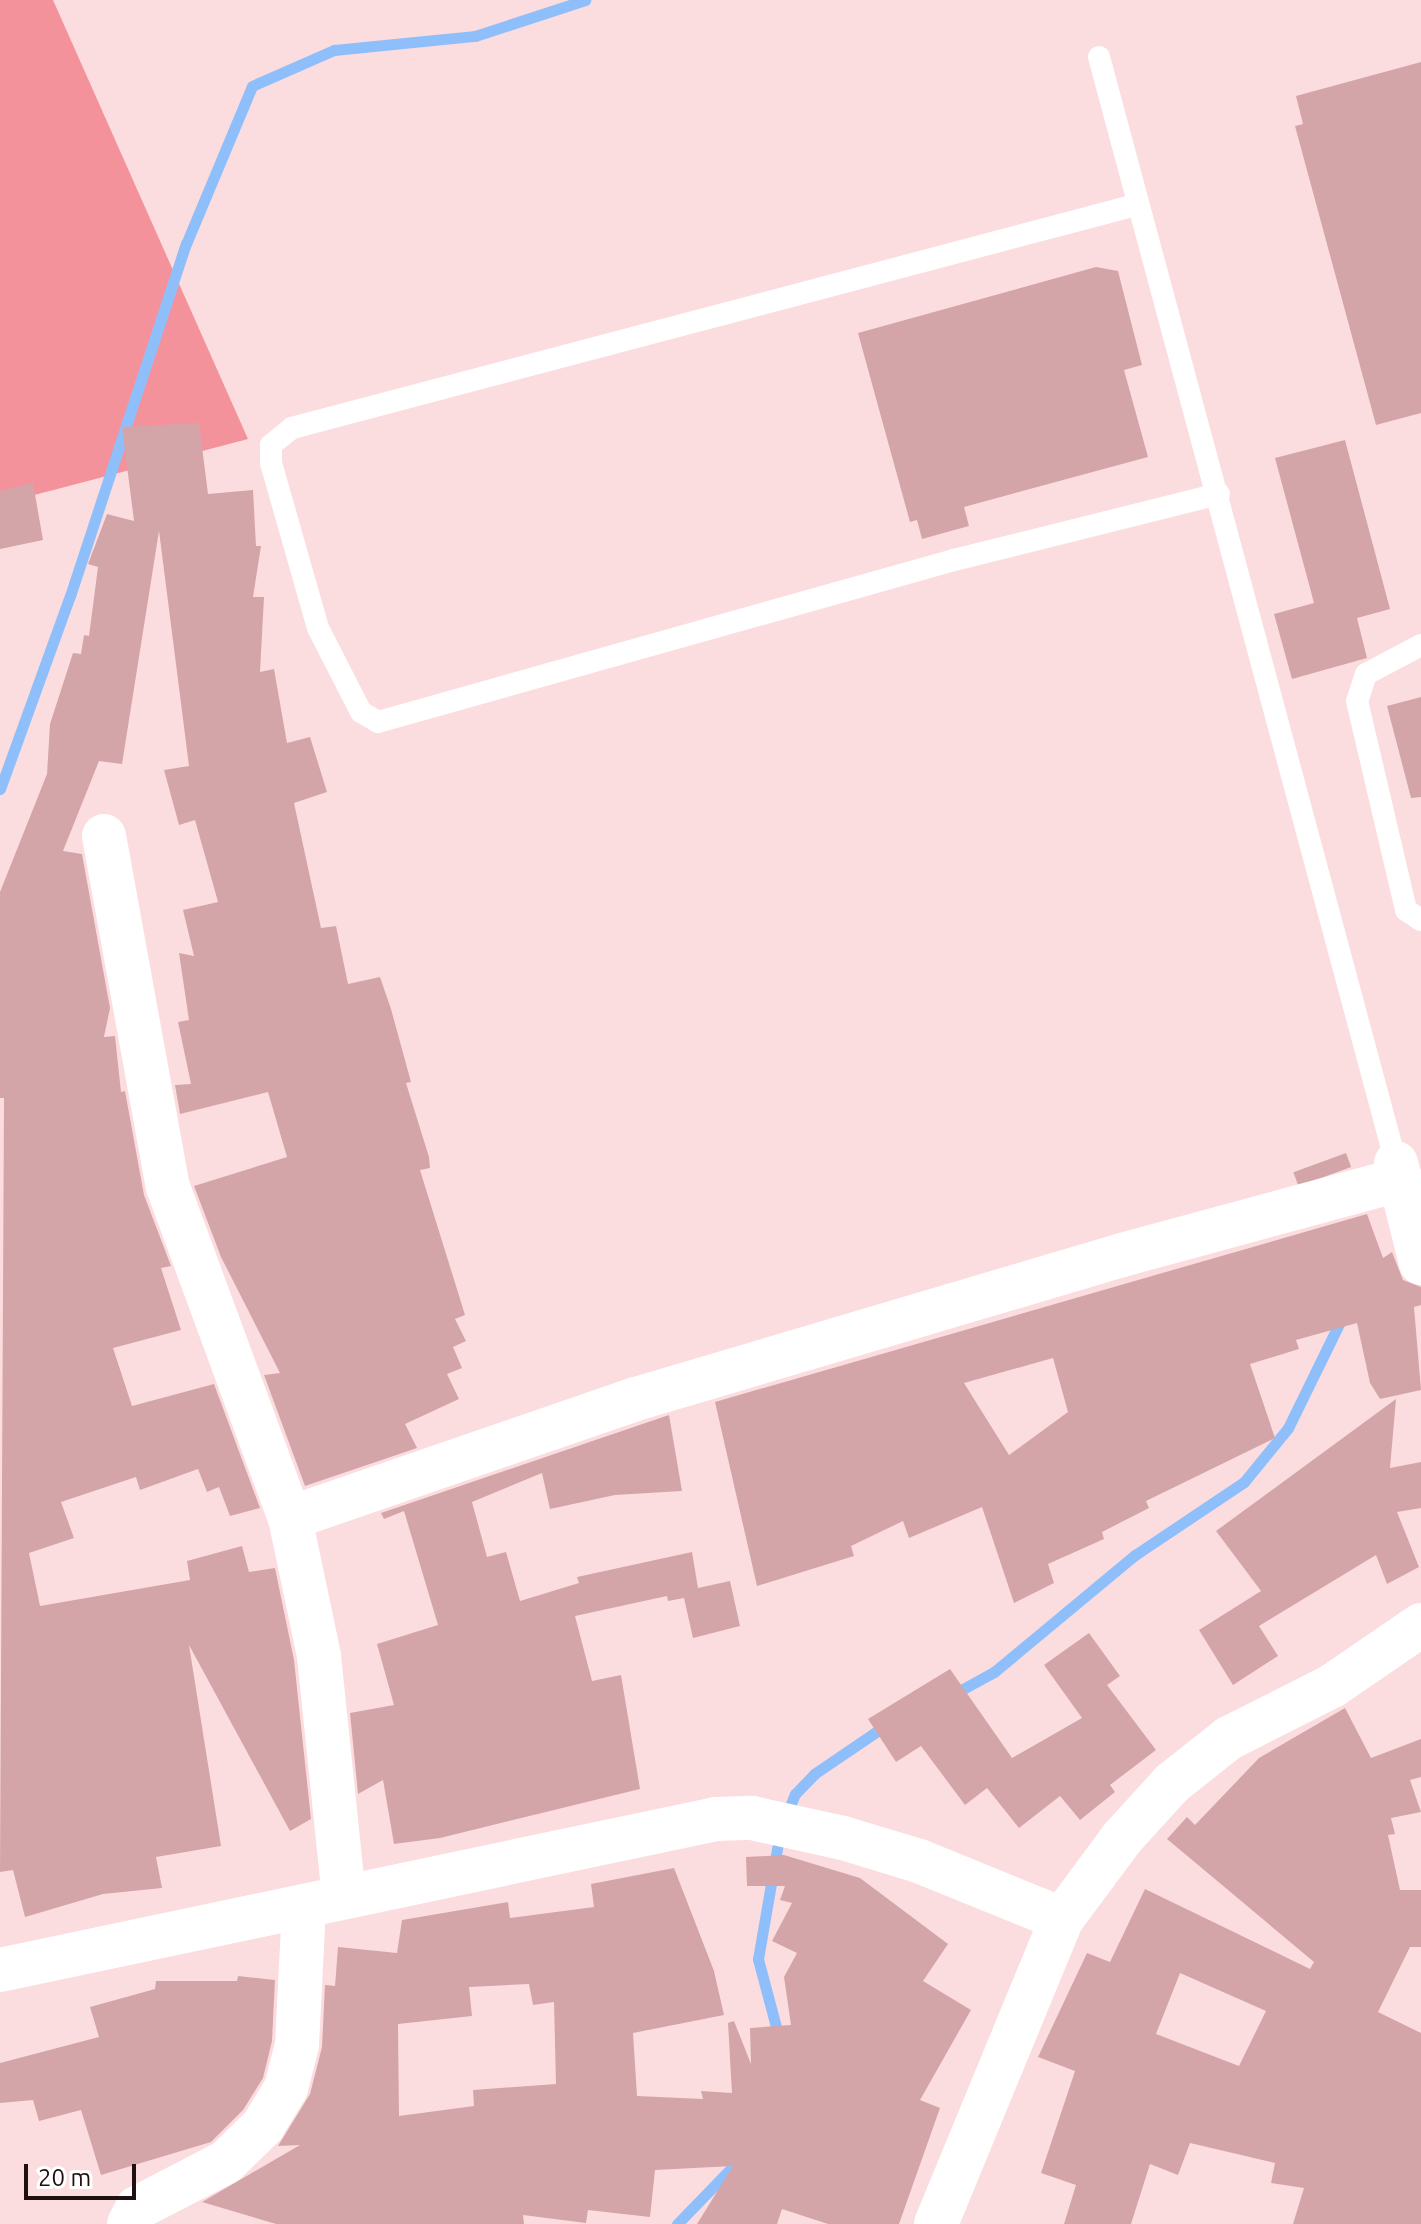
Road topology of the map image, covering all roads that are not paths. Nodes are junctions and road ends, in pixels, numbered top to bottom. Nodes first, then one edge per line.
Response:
1 (1099, 57) dead end
2 (1136, 205) junction
3 (1219, 494) junction
4 (1421, 645) edge
5 (104, 836) dead end
6 (1421, 920) edge
7 (1399, 1171) junction
8 (1421, 1263) edge
9 (290, 1518) junction
10 (1421, 1625) edge
11 (324, 1902) junction
12 (1062, 1919) junction
13 (0, 1970) edge
14 (129, 2224) edge
15 (936, 2224) edge

1 - 2 lane
2 - 3 lane
2 - 3 lane
3 - 7 lane
4 - 6 lane
5 - 9 street
7 - 8 street
7 - 9 street
9 - 11 street
10 - 12 street
11 - 12 street
11 - 13 street
11 - 14 street
12 - 15 street

